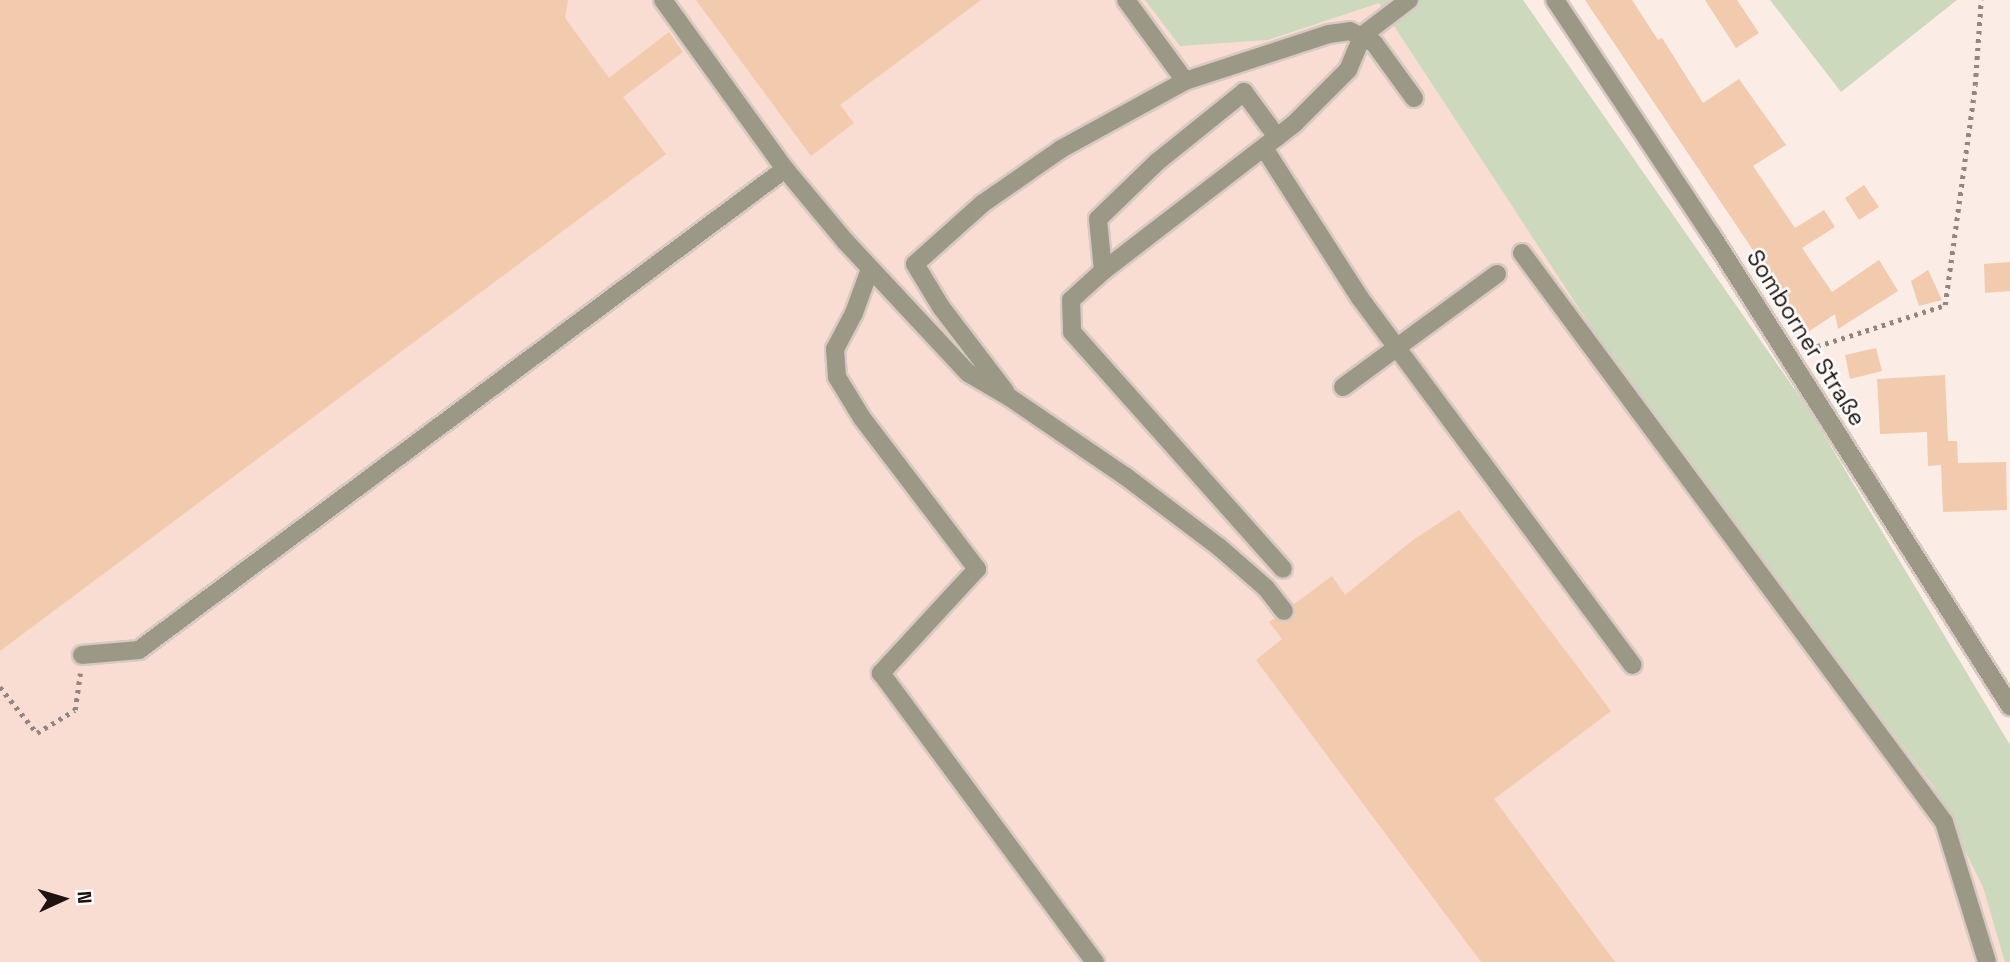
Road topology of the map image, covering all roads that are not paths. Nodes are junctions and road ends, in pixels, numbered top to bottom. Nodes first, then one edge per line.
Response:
1 (663, 0) edge
2 (1126, 0) edge
3 (1409, 0) edge
4 (1555, 0) edge
5 (1363, 35) junction
6 (1185, 81) junction
7 (1414, 98) dead end
8 (1271, 142) junction
9 (785, 169) junction
10 (1522, 253) dead end
11 (870, 269) junction
12 (1103, 271) junction
13 (1497, 274) dead end
14 (1396, 348) junction
15 (1343, 387) dead end
16 (1009, 397) junction
17 (1283, 569) dead end
18 (1284, 611) dead end
19 (82, 655) road end
20 (1633, 665) dead end
21 (2010, 706) edge
22 (1095, 962) edge
23 (1987, 962) edge

1 - 9 street
2 - 6 street
3 - 5 street
4 - 21 street, Somborner Straße
5 - 6 street
5 - 7 street
5 - 8 street
6 - 16 street
8 - 12 street
8 - 12 street
8 - 14 street
9 - 11 street
9 - 19 street
10 - 23 street
11 - 16 street
11 - 22 street
12 - 17 street
13 - 14 street
14 - 15 street
14 - 20 street
16 - 18 street

